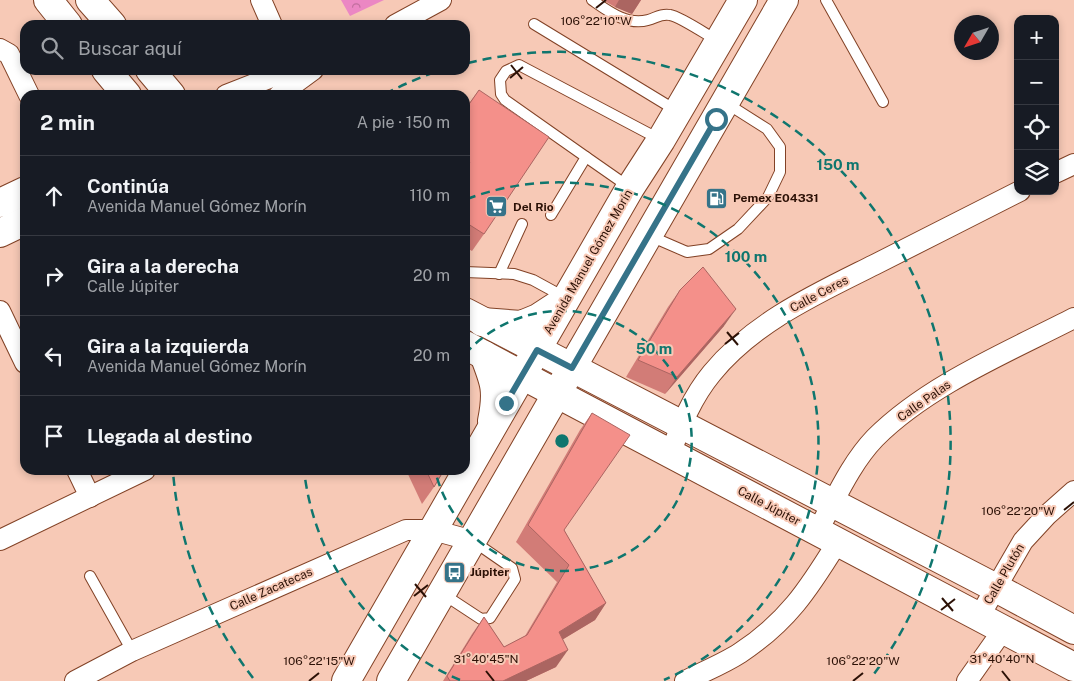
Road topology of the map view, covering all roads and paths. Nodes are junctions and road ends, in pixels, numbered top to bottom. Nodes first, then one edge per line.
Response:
1 (48, 0) edge
2 (90, 0) edge
3 (261, 0) edge
4 (442, 0) edge
5 (592, 0) edge
6 (743, 0) edge
7 (784, 0) edge
8 (826, 0) edge
9 (64, 20) edge
10 (108, 20) edge
11 (270, 20) edge
12 (404, 20) edge
13 (534, 24) dead end
14 (718, 42) junction
15 (0, 49) edge
16 (110, 75) edge
17 (154, 75) edge
18 (290, 75) edge
19 (292, 75) edge
20 (27, 90) edge
21 (123, 90) edge
22 (167, 90) edge
23 (242, 90) edge
24 (282, 90) edge
25 (726, 102) junction
26 (883, 102) dead end
27 (678, 111) junction
28 (661, 140) junction
29 (586, 157) junction
30 (1074, 164) edge
31 (1059, 172) edge
32 (630, 188) junction
33 (20, 193) edge
34 (1014, 194) edge
35 (0, 203) edge
36 (551, 215) dead end
37 (20, 223) edge
38 (522, 224) dead end
39 (0, 233) edge
40 (649, 235) junction
41 (470, 272) edge
42 (500, 274) junction
43 (568, 299) junction
44 (0, 311) edge
45 (474, 317) edge
46 (1074, 318) edge
47 (474, 350) edge
48 (537, 350) junction
49 (20, 353) edge
50 (572, 368) junction
51 (522, 376) junction
52 (558, 394) junction
53 (681, 425) junction
54 (490, 430) junction
55 (670, 454) junction
56 (470, 465) edge
57 (80, 475) edge
58 (134, 475) edge
59 (464, 475) edge
60 (1074, 491) edge
61 (90, 496) junction
62 (833, 503) junction
63 (433, 530) junction
64 (827, 537) junction
65 (0, 540) edge
66 (472, 541) junction
67 (90, 576) dead end
68 (996, 588) junction
69 (443, 593) junction
70 (979, 618) junction
71 (1003, 630) junction
72 (1074, 630) edge
73 (132, 651) junction
74 (1074, 667) edge
75 (94, 675) edge
76 (75, 681) edge
77 (346, 681) edge
78 (391, 681) edge
79 (685, 681) edge
80 (967, 681) edge

1 - 9 main road
2 - 10 main road
3 - 11 street
4 - 12 street
5 - 14 lane
6 - 14 main road, Avenida Manuel Gómez Morín
7 - 25 main road
8 - 26 lane
13 - 27 lane
14 - 27 main road, Avenida Manuel Gómez Morín
15 - 20 street
16 - 21 main road
17 - 22 main road
18 - 23 street
19 - 24 street
25 - 40 main road
25 - 40 lane
27 - 28 main road, Avenida Manuel Gómez Morín
28 - 29 lane
28 - 32 main road, Avenida Manuel Gómez Morín
29 - 32 lane
29 - 36 lane
30 - 31 street
32 - 43 main road, Avenida Manuel Gómez Morín
33 - 35 main road
34 - 53 street, Calle Ceres
37 - 39 main road
38 - 42 lane
40 - 50 main road
41 - 42 lane
42 - 43 lane
43 - 45 main road
43 - 48 main road, Avenida Manuel Gómez Morín
44 - 49 street
45 - 48 main road
46 - 62 street, Calle Palas
47 - 51 main road, Calle Júpiter
47 - 54 main road
48 - 50 main road
48 - 51 main road, Avenida Manuel Gómez Morín
50 - 52 main road
50 - 53 main road
51 - 52 main road, Calle Júpiter
51 - 54 main road, Avenida Manuel Gómez Morín
52 - 55 main road, Calle Júpiter
52 - 66 main road
53 - 55 street, Calle Ceres
53 - 62 main road
54 - 56 main road, Avenida Manuel Gómez Morín
55 - 64 main road, Calle Júpiter
57 - 61 street
58 - 61 street
59 - 63 main road, Avenida Manuel Gómez Morín
60 - 68 street, Calle Plutón
61 - 65 street
62 - 64 street, Calle Palas
62 - 68 main road
63 - 66 street, Calle Zacatecas
63 - 73 street, Calle Zacatecas
63 - 77 main road, Avenida Manuel Gómez Morín
64 - 70 main road, Calle Júpiter
64 - 79 street, Calle Palas
66 - 69 main road
66 - 69 lane
67 - 73 lane
68 - 70 street, Calle Plutón
68 - 72 main road
69 - 78 main road
70 - 71 main road, Calle Júpiter
71 - 74 main road, Calle Júpiter
71 - 80 street
73 - 75 street, Calle Zacatecas
75 - 76 street, Calle Zacatecas

